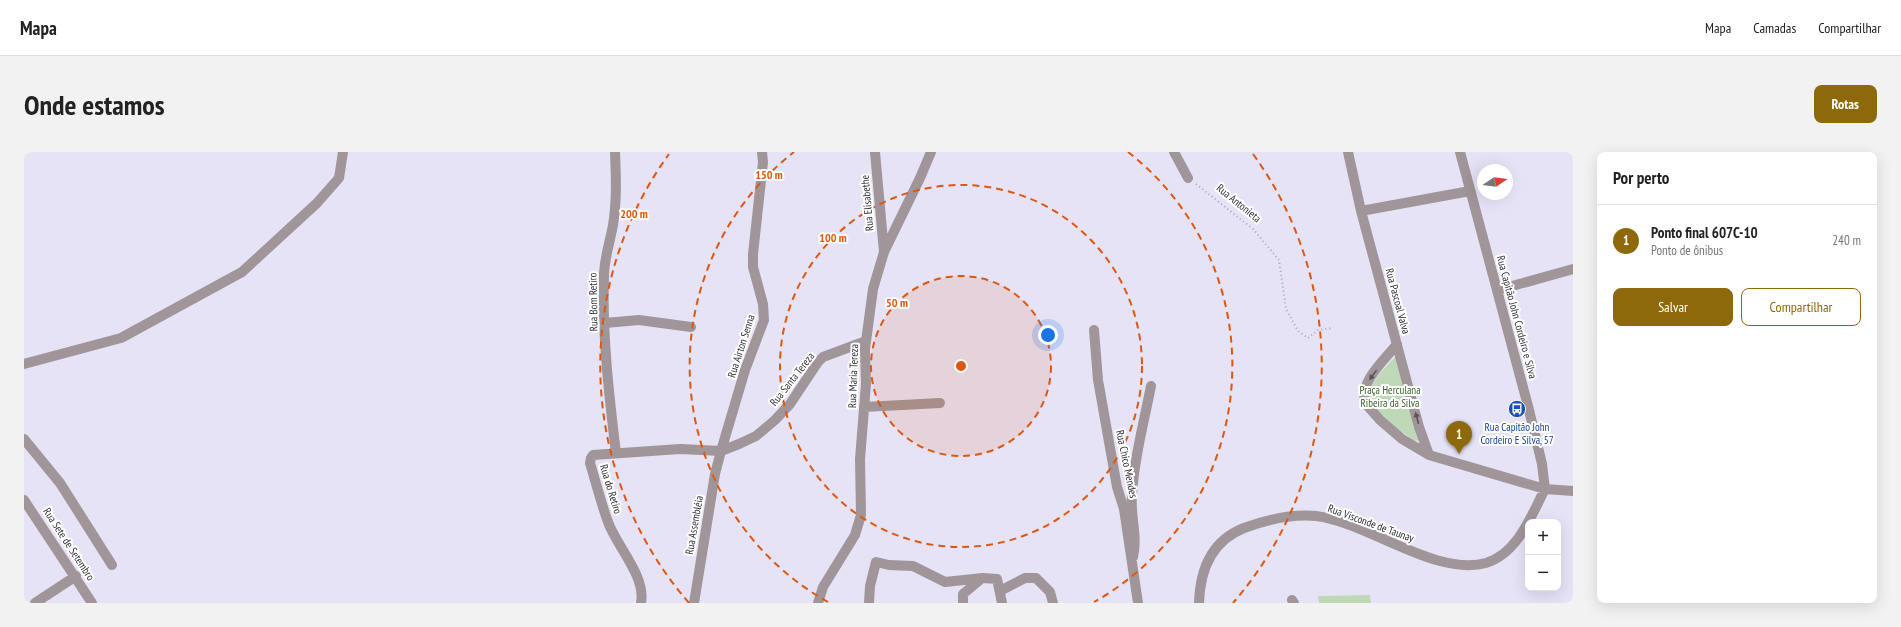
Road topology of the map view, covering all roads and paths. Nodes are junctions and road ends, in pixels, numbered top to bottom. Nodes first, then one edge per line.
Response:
1 (343, 152) edge
2 (615, 152) edge
3 (756, 152) edge
4 (875, 152) edge
5 (930, 152) edge
6 (1174, 152) edge
7 (1348, 152) edge
8 (1460, 152) edge
9 (762, 157) edge
10 (1188, 178) joint
11 (1470, 190) junction
12 (1360, 211) junction
13 (884, 252) junction
14 (1573, 269) edge
15 (1498, 290) junction
16 (605, 323) junction
17 (690, 327) dead end
18 (1332, 328) dead end
19 (1094, 330) dead end
20 (866, 340) junction
21 (1398, 344) junction
22 (24, 364) edge
23 (1151, 386) dead end
24 (940, 402) dead end
25 (864, 407) junction
26 (24, 439) edge
27 (721, 451) junction
28 (616, 453) junction
29 (1429, 455) junction
30 (1545, 489) junction
31 (1573, 491) edge
32 (24, 500) edge
33 (112, 565) dead end
34 (1132, 565) junction
35 (76, 576) junction
36 (983, 578) junction
37 (1000, 591) junction
38 (35, 603) edge
39 (92, 603) edge
40 (641, 603) edge
41 (694, 603) edge
42 (818, 603) edge
43 (869, 603) edge
44 (963, 603) edge
45 (1002, 603) edge
46 (1053, 603) edge
47 (1138, 603) edge
48 (1199, 603) edge

1 - 22 street
2 - 16 street, Rua Bom Retiro
3 - 9 street
4 - 13 street, Rua Elisabethe
5 - 13 street, Rua Maria Tereza
6 - 10 street
7 - 12 street, Rua Pascoal Valva
8 - 11 street, Rua Capitão John Cordeiro e Silva
9 - 27 street, Rua Airton Senna
10 - 18 path, Rua Antonieta
11 - 12 street
11 - 15 street, Rua Capitão John Cordeiro e Silva
12 - 21 street, Rua Pascoal Valva
13 - 20 street, Rua Maria Tereza
14 - 15 street
15 - 30 street, Rua Capitão John Cordeiro e Silva
16 - 17 street
16 - 28 street, Rua Bom Retiro
19 - 34 street, Rua Chico Mendes
20 - 25 street, Rua Maria Tereza
20 - 27 street, Rua Santa Tereza
29 -> 21 street, Rua Pascoal Valva
21 -> 29 street
23 - 34 street
24 - 25 street
25 - 42 street, Rua Maria Tereza
26 - 33 street
27 - 28 street, Rua do Retiro
27 - 41 street, Rua Assembléia
28 - 40 street, Rua do Retiro
29 - 30 street
30 - 31 street
30 - 48 street, Rua Visconde de Taunay
32 - 35 street, Rua Sete de Setembro
34 - 47 street, Rua Chico Mendes
35 - 38 street
35 - 39 street, Rua Sete de Setembro
36 - 37 street
36 - 43 street
36 - 44 street
37 - 45 street
37 - 46 street

